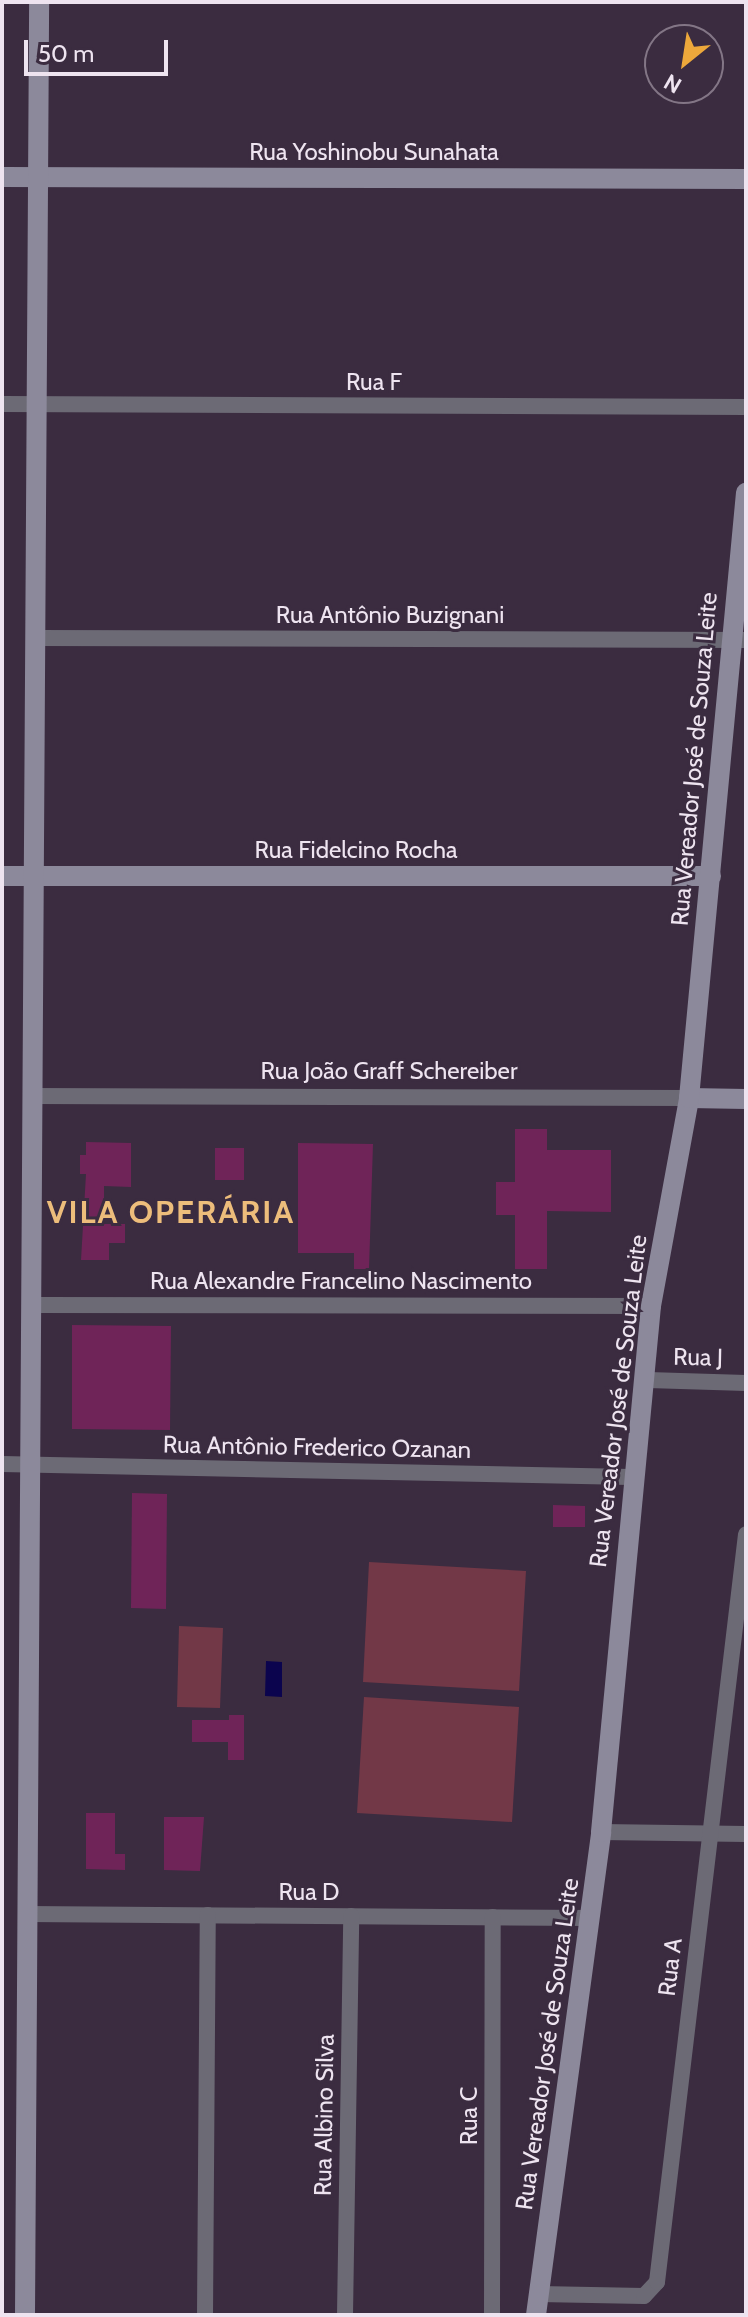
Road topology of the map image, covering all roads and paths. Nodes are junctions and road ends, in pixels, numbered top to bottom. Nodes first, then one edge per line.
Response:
1 (39, 2) edge
2 (2, 177) edge
3 (37, 177) junction
4 (746, 179) edge
5 (2, 404) edge
6 (36, 405) junction
7 (746, 407) edge
8 (746, 493) edge
9 (35, 638) junction
10 (738, 641) edge
11 (2, 876) edge
12 (711, 876) junction
13 (33, 877) junction
14 (32, 1096) junction
15 (689, 1098) junction
16 (746, 1099) edge
17 (31, 1305) junction
18 (651, 1306) junction
19 (648, 1380) junction
20 (746, 1383) edge
21 (2, 1464) edge
22 (30, 1465) junction
23 (630, 1477) junction
24 (746, 1534) edge
25 (601, 1832) junction
26 (710, 1834) junction
27 (746, 1834) edge
28 (27, 1914) junction
29 (208, 1915) junction
30 (351, 1916) junction
31 (493, 1917) junction
32 (590, 1918) junction
33 (539, 2294) junction
34 (25, 2315) edge
35 (205, 2315) edge
36 (345, 2315) edge
37 (492, 2315) edge
38 (536, 2315) edge

1 - 3 main road
2 - 3 main road, Rua Yoshinobu Sunahata
3 - 4 main road, Rua Yoshinobu Sunahata
3 - 6 main road
5 - 6 street, Rua F
6 - 7 street, Rua F
6 - 9 main road
8 - 10 main road, Rua Vereador José de Souza Leite
9 - 10 street, Rua Antônio Buzignani
9 - 13 main road
10 - 12 main road, Rua Vereador José de Souza Leite
11 - 13 main road, Rua Fidelcino Rocha
12 - 13 main road, Rua Fidelcino Rocha
12 - 15 main road, Rua Vereador José de Souza Leite
13 - 14 main road
14 - 15 street, Rua João Graff Schereiber
14 - 17 main road
15 - 16 main road, Rua João Graff Schereiber
15 - 18 main road, Rua Vereador José de Souza Leite
17 - 18 street, Rua Alexandre Francelino Nascimento
17 - 22 main road
18 - 19 main road, Rua Vereador José de Souza Leite
19 - 20 street, Rua J
19 - 23 main road, Rua Vereador José de Souza Leite
21 - 22 street, Rua Antônio Frederico Ozanan
22 - 23 street, Rua Antônio Frederico Ozanan
22 - 28 main road
23 - 25 main road, Rua Vereador José de Souza Leite
24 - 26 street, Rua A
25 - 26 street
25 - 32 main road, Rua Vereador José de Souza Leite
26 - 27 street
26 - 33 street, Rua A
28 - 29 street, Rua D
28 - 34 main road
29 - 30 street, Rua D
29 - 35 street
30 - 31 street, Rua D
30 - 36 street, Rua Albino Silva
31 - 32 street, Rua D
31 - 37 street, Rua C
32 - 33 main road, Rua Vereador José de Souza Leite
33 - 38 main road, Rua Vereador José de Souza Leite

